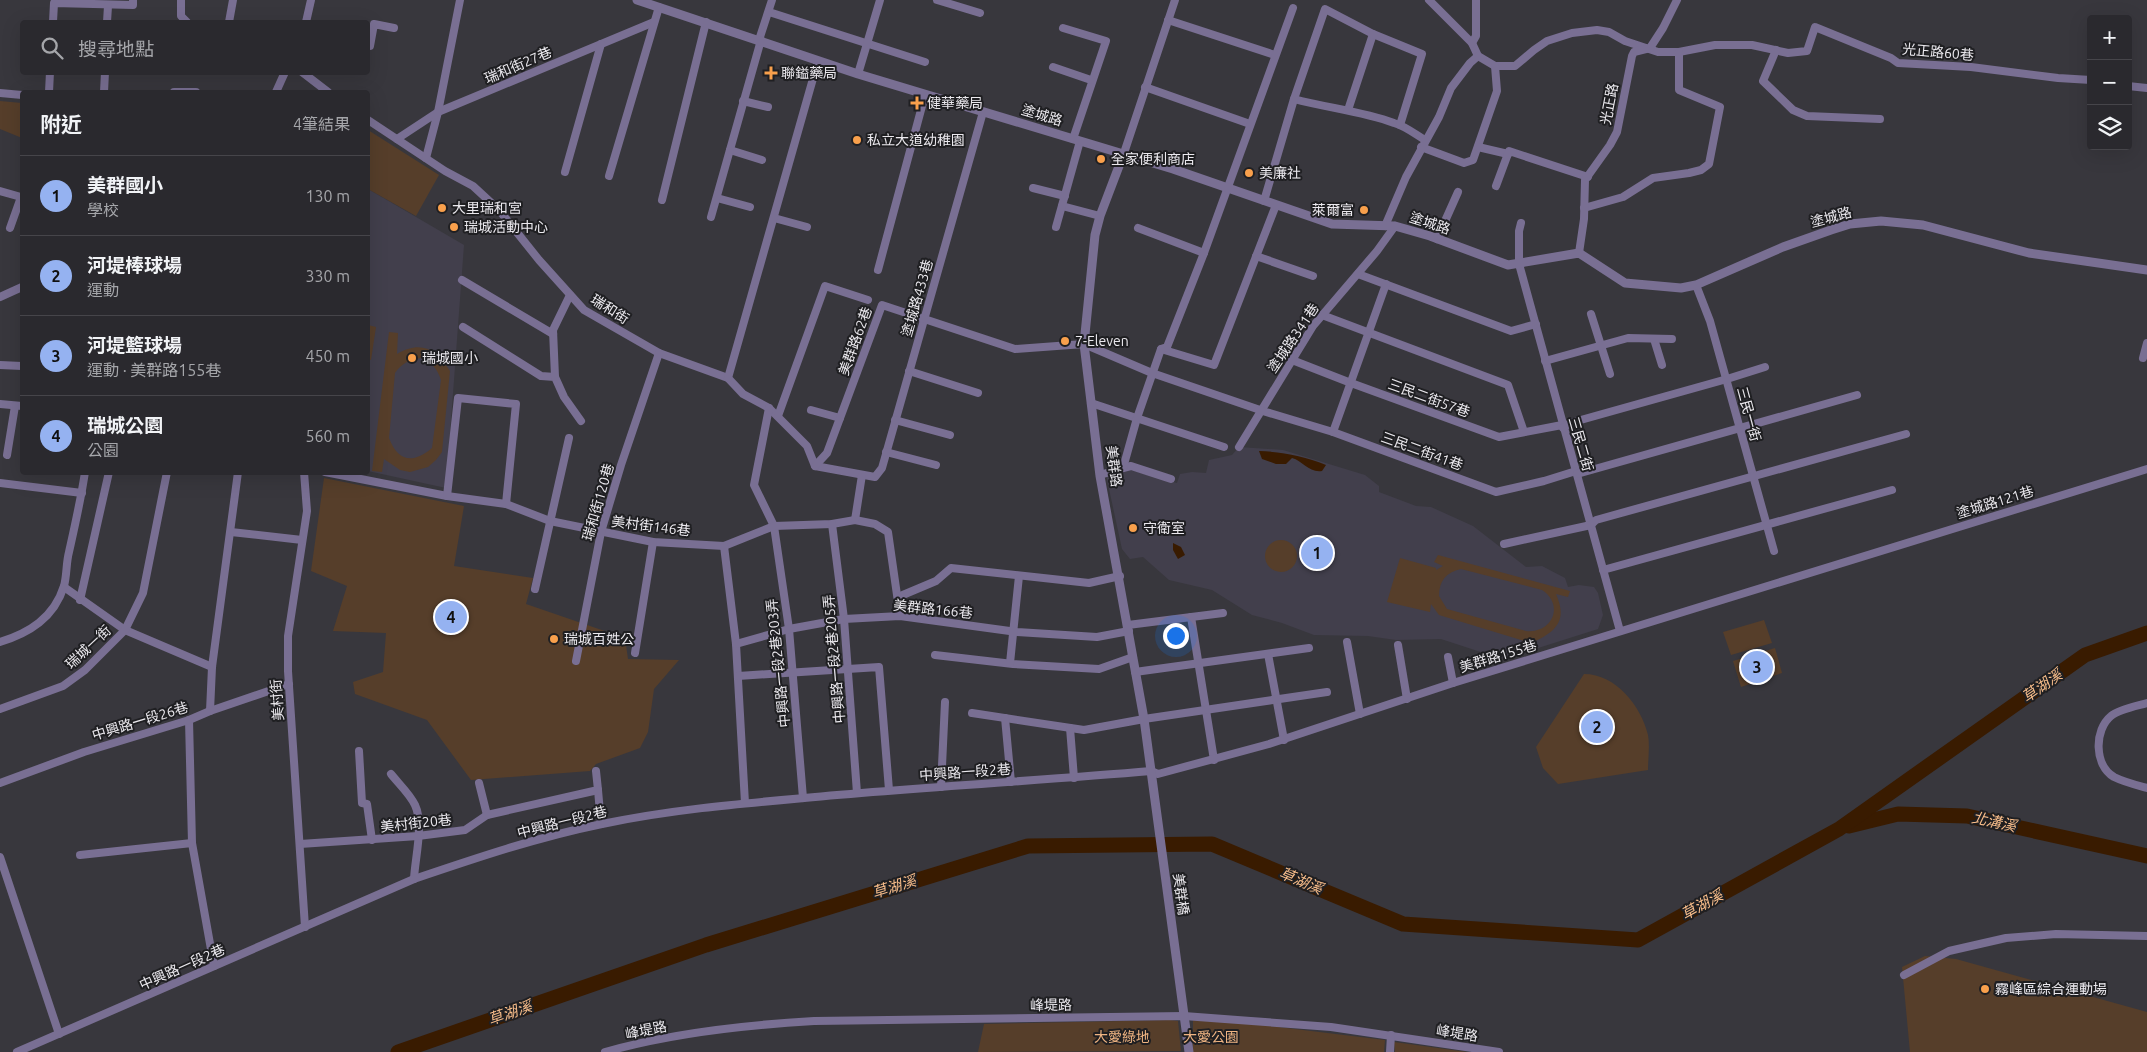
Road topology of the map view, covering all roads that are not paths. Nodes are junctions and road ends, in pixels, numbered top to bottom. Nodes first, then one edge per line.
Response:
1 (133, 0) edge
2 (181, 0) edge
3 (233, 0) edge
4 (311, 0) edge
5 (460, 0) edge
6 (637, 0) edge
7 (772, 0) edge
8 (880, 0) edge
9 (937, 0) edge
10 (1175, 0) edge
11 (1430, 0) edge
12 (1476, 0) edge
13 (1677, 0) edge
14 (956, 3) edge
15 (108, 6) junction
16 (659, 7) junction
17 (1293, 8) dead end
18 (769, 12) junction
19 (980, 13) dead end
20 (53, 20) edge
21 (107, 20) edge
22 (186, 20) edge
23 (229, 20) edge
24 (306, 20) edge
25 (1168, 20) junction
26 (654, 22) junction
27 (706, 22) junction
28 (394, 28) dead end
29 (1063, 28) dead end
30 (1373, 34) junction
31 (760, 40) junction
32 (867, 43) junction
33 (1472, 43) junction
34 (601, 44) junction
35 (370, 46) edge
36 (1650, 48) junction
37 (1776, 50) junction
38 (1679, 52) junction
39 (1275, 55) junction
40 (1478, 56) junction
41 (818, 61) junction
42 (925, 62) dead end
43 (1495, 66) junction
44 (1053, 67) dead end
45 (858, 74) junction
46 (50, 75) edge
47 (105, 75) edge
48 (284, 75) edge
49 (306, 75) edge
50 (1091, 80) junction
51 (2087, 80) edge
52 (2132, 86) edge
53 (1146, 87) junction
54 (2147, 88) edge
55 (49, 90) edge
56 (104, 90) edge
57 (277, 90) edge
58 (325, 90) edge
59 (0, 93) edge
60 (20, 94) edge
61 (925, 95) junction
62 (1294, 99) junction
63 (743, 101) junction
64 (768, 107) dead end
65 (1348, 110) junction
66 (438, 112) junction
67 (983, 112) junction
68 (1880, 119) dead end
69 (370, 121) edge
70 (1250, 124) junction
71 (1400, 125) junction
72 (397, 140) junction
73 (1077, 140) junction
74 (1423, 143) junction
75 (1478, 147) junction
76 (730, 150) junction
77 (1124, 153) junction
78 (1508, 154) junction
79 (426, 158) junction
80 (762, 160) dead end
81 (565, 172) dead end
82 (609, 176) dead end
83 (1588, 177) junction
84 (1496, 186) dead end
85 (1033, 188) dead end
86 (1228, 188) junction
87 (0, 191) edge
88 (1458, 192) dead end
89 (20, 196) edge
90 (1065, 196) junction
91 (717, 198) junction
92 (662, 200) dead end
93 (1264, 201) junction
94 (20, 202) edge
95 (1276, 205) junction
96 (1062, 206) junction
97 (750, 207) dead end
98 (1584, 208) junction
99 (1100, 216) junction
100 (711, 217) dead end
101 (774, 218) junction
102 (1385, 226) junction
103 (1396, 226) junction
104 (1518, 226) dead end
105 (807, 227) dead end
106 (1056, 227) dead end
107 (10, 228) dead end
108 (1138, 228) dead end
109 (1437, 239) junction
110 (1204, 253) junction
111 (1579, 253) junction
112 (1256, 256) junction
113 (1518, 264) junction
114 (878, 270) dead end
115 (2147, 270) edge
116 (1358, 274) junction
117 (1313, 276) dead end
118 (462, 280) dead end
119 (1386, 284) junction
120 (1696, 285) junction
121 (20, 288) edge
122 (570, 295) junction
123 (0, 297) edge
124 (868, 300) dead end
125 (1591, 314) dead end
126 (1322, 315) junction
127 (925, 319) junction
128 (1536, 324) junction
129 (463, 327) dead end
130 (1370, 333) junction
131 (553, 334) junction
132 (1654, 339) junction
133 (1672, 339) dead end
134 (2147, 342) edge
135 (1084, 344) junction
136 (1601, 345) junction
137 (1161, 349) junction
138 (659, 353) junction
139 (2143, 358) dead end
140 (1292, 360) junction
141 (1545, 361) junction
142 (0, 365) edge
143 (1662, 365) dead end
144 (20, 366) edge
145 (1765, 366) dead end
146 (909, 371) junction
147 (1152, 373) junction
148 (1610, 374) dead end
149 (555, 377) junction
150 (728, 378) junction
151 (1727, 379) junction
152 (1351, 383) junction
153 (978, 393) dead end
154 (1857, 395) dead end
155 (0, 404) edge
156 (1091, 404) junction
157 (18, 406) edge
158 (769, 408) junction
159 (811, 410) dead end
160 (1261, 410) junction
161 (778, 416) junction
162 (840, 418) junction
163 (1137, 418) junction
164 (581, 420) dead end
165 (895, 420) junction
166 (1562, 426) junction
167 (1740, 428) junction
168 (1333, 432) junction
169 (1524, 432) junction
170 (950, 434) dead end
171 (1906, 434) dead end
172 (569, 438) dead end
173 (1224, 447) dead end
174 (1239, 447) dead end
175 (886, 452) junction
176 (7, 455) dead end
177 (936, 465) dead end
178 (815, 466) junction
179 (1123, 468) junction
180 (2147, 470) edge
181 (1576, 473) junction
182 (862, 474) junction
183 (85, 475) edge
184 (108, 475) edge
185 (166, 475) edge
186 (238, 475) edge
187 (304, 475) edge
188 (340, 475) edge
189 (1100, 475) junction
190 (1753, 477) junction
191 (1171, 479) dead end
192 (0, 483) edge
193 (1892, 490) dead end
194 (82, 493) junction
195 (447, 496) junction
196 (506, 504) junction
197 (855, 520) junction
198 (550, 521) junction
199 (832, 524) junction
200 (1591, 524) junction
201 (1766, 525) junction
202 (774, 526) junction
203 (231, 532) junction
204 (601, 532) junction
205 (302, 540) junction
206 (654, 542) junction
207 (1504, 544) dead end
208 (724, 546) junction
209 (1774, 551) dead end
210 (1852, 560) joint
211 (1603, 570) junction
212 (1019, 576) junction
213 (1120, 576) junction
214 (64, 586) junction
215 (535, 589) dead end
216 (898, 597) junction
217 (80, 600) junction
218 (1223, 613) dead end
219 (900, 616) junction
220 (1191, 617) junction
221 (844, 619) junction
222 (1128, 628) junction
223 (789, 629) junction
224 (125, 630) junction
225 (1620, 631) junction
226 (1013, 632) junction
227 (0, 642) edge
228 (1347, 642) dead end
229 (736, 644) junction
230 (1398, 645) dead end
231 (1309, 648) dead end
232 (635, 653) dead end
233 (1268, 654) junction
234 (935, 655) dead end
235 (1133, 657) junction
236 (1448, 657) dead end
237 (576, 662) dead end
238 (1010, 663) junction
239 (1199, 664) junction
240 (212, 667) junction
241 (848, 670) junction
242 (792, 672) junction
243 (1135, 672) junction
244 (738, 676) junction
245 (1453, 683) junction
246 (289, 684) junction
247 (1327, 692) dead end
248 (1407, 699) junction
249 (1276, 700) junction
250 (945, 702) dead end
251 (2147, 703) edge
252 (0, 709) edge
253 (1206, 710) junction
254 (210, 711) junction
255 (972, 713) dead end
256 (1360, 714) junction
257 (1005, 718) junction
258 (1144, 719) junction
259 (189, 720) junction
260 (1070, 728) junction
261 (1284, 740) junction
262 (359, 751) dead end
263 (1214, 760) junction
264 (596, 771) dead end
265 (1151, 771) junction
266 (391, 774) dead end
267 (1074, 778) junction
268 (1011, 782) junction
269 (0, 783) edge
270 (479, 783) dead end
271 (1152, 785) joint
272 (942, 786) junction
273 (2147, 788) edge
274 (598, 790) junction
275 (889, 790) junction
276 (857, 792) junction
277 (803, 798) junction
278 (745, 803) junction
279 (487, 815) junction
280 (601, 824) junction
281 (418, 836) junction
282 (372, 840) junction
283 (192, 843) junction
284 (300, 844) junction
285 (80, 855) dead end
286 (0, 857) edge
287 (414, 879) junction
288 (305, 928) junction
289 (2147, 936) edge
290 (214, 966) junction
291 (1904, 975) dead end
292 (1184, 1016) junction
293 (59, 1034) junction
294 (1391, 1035) junction
295 (17, 1052) edge
296 (605, 1052) edge
297 (1189, 1052) edge
298 (1390, 1052) edge
299 (1499, 1052) edge

1 - 15 street
2 - 22 street
3 - 23 street
4 - 24 street
5 - 66 street
6 - 16 street, 塗城路
7 - 18 street
8 - 32 street
9 - 14 street
10 - 25 street
11 - 33 street
12 - 33 street
13 - 36 street, 光正路
14 - 19 street
15 - 20 street
15 - 21 street
16 - 26 street
16 - 27 street, 塗城路
17 - 39 street
18 - 31 street
18 - 32 street
25 - 39 street
25 - 53 street
26 - 34 street, 瑞和街27巷
26 - 82 street
27 - 31 street, 塗城路
27 - 92 street
28 - 35 street
29 - 50 street
30 - 62 street
30 - 65 street
30 - 71 street
31 - 41 street, 塗城路
31 - 63 street
32 - 42 street
32 - 45 street
33 - 40 street
34 - 66 street, 瑞和街27巷
34 - 81 street
36 - 38 street, 光正路60巷
36 - 43 street, 光正路60巷
36 - 83 street, 光正路
37 - 38 street, 光正路60巷
37 - 51 street, 光正路60巷
37 - 68 street
38 - 98 street
39 - 70 street
40 - 43 street
40 - 74 street
41 - 45 street, 塗城路
41 - 101 street
43 - 75 street
44 - 50 street
45 - 61 street, 塗城路
46 - 55 street
47 - 56 street
48 - 57 street
49 - 58 street
50 - 73 street
52 - 54 street
53 - 70 street
53 - 77 street
59 - 60 street
61 - 67 street, 塗城路
61 - 114 street
62 - 65 street
62 - 93 street
63 - 64 street
63 - 76 street
65 - 71 street
66 - 72 street, 瑞和街27巷
66 - 79 street
67 - 73 street, 塗城路
67 - 127 street, 塗城路433巷
69 - 72 street, 瑞和街
70 - 86 street
71 - 74 street
72 - 79 street, 瑞和街
73 - 77 street, 塗城路
73 - 90 street
74 - 75 street
74 - 102 street
75 - 78 street
76 - 80 street
76 - 91 street
77 - 86 street, 塗城路
77 - 99 street, 美群路
78 - 83 street
78 - 84 street
79 - 122 street, 瑞和街
83 - 98 street, 光正路
85 - 90 street
86 - 93 street, 塗城路
86 - 110 street
87 - 89 street
88 - 109 street
90 - 96 street
91 - 97 street
91 - 100 street
93 - 95 street, 塗城路
94 - 107 street
95 - 102 street, 塗城路
95 - 112 street
96 - 99 street
96 - 106 street
98 - 111 street, 光正路
99 - 135 street, 美群路
101 - 105 street
101 - 150 street
102 - 103 street, 塗城路
103 - 109 street, 塗城路
103 - 116 street, 塗城路341巷
104 - 113 street, 三民二街
108 - 110 street
109 - 113 street, 塗城路
110 - 137 street
111 - 113 street, 塗城路
111 - 120 street, 塗城路
112 - 117 street
112 - 137 street
113 - 128 street, 三民二街
115 - 120 street, 塗城路
116 - 119 street
116 - 126 street, 塗城路341巷
118 - 131 street
119 - 128 street
119 - 130 street
120 - 151 street, 三民一街
121 - 123 street
122 - 131 street
122 - 138 street, 瑞和街
124 - 161 street
125 - 136 street
126 - 130 street
126 - 140 street, 塗城路341巷
127 - 135 street, 美群路62巷
127 - 146 street, 塗城路433巷
127 - 162 street, 美群路62巷
128 - 141 street, 三民二街
129 - 149 street
130 - 152 street
130 - 169 street
131 - 149 street
132 - 133 street
132 - 136 street
132 - 143 street
134 - 139 street
135 - 147 street, 三民二街41巷
135 - 156 street, 美群路
136 - 141 street
136 - 148 street
137 - 147 street
138 - 150 street, 瑞和街
138 - 204 street, 瑞和街120巷
140 - 152 street, 三民二街57巷
140 - 160 street, 塗城路341巷
141 - 166 street, 三民二街
142 - 144 street
145 - 151 street, 三民二街57巷
146 - 153 street
146 - 165 street, 塗城路433巷
147 - 160 street, 三民二街41巷
147 - 163 street
149 - 164 street
150 - 158 street, 瑞和街
151 - 166 street, 三民二街57巷
151 - 167 street, 三民一街
152 - 168 street
152 - 169 street, 三民二街57巷
154 - 167 street, 三民二街41巷
155 - 157 street
156 - 163 street
156 - 189 street, 美群路
157 - 176 street
158 - 161 street, 瑞和街
158 - 202 street, 中興路一段2巷203弄
159 - 162 street
160 - 168 street, 三民二街41巷
160 - 174 street, 塗城路341巷
161 - 178 street, 瑞和街
162 - 178 street, 美群路62巷
163 - 173 street
163 - 179 street
165 - 170 street
165 - 175 street, 塗城路433巷
166 - 169 street, 三民二街57巷
166 - 181 street, 三民二街
167 - 181 street, 三民二街41巷
167 - 190 street, 三民一街
168 - 181 street, 三民二街41巷
171 - 190 street
172 - 198 street
175 - 177 street
175 - 182 street, 塗城路433巷
178 - 182 street
179 - 189 street
179 - 191 street
180 - 210 street, 塗城路121巷
181 - 200 street, 三民二街
182 - 197 street
183 - 194 street
184 - 217 street
185 - 224 street, 瑞城一街
186 - 203 street
187 - 205 street, 美村街
188 - 195 street, 美村街146巷
189 - 213 street, 美群路
190 - 200 street
190 - 201 street, 三民一街
192 - 194 street
193 - 201 street
194 - 214 street
195 - 196 street, 美村街146巷
195 - 196 street
196 - 198 street, 美村街146巷
197 - 199 street, 美村街146巷
197 - 216 street, 美村街146巷
198 - 204 street, 美村街146巷
198 - 215 street
199 - 202 street, 美村街146巷
199 - 221 street, 中興路一段2巷205弄
200 - 207 street
200 - 211 street, 三民二街
201 - 209 street, 三民一街
201 - 211 street
202 - 208 street, 美村街146巷
202 - 223 street, 中興路一段2巷203弄
203 - 205 street
203 - 240 street
204 - 206 street, 美村街146巷
204 - 237 street, 瑞和街120巷
205 - 246 street, 美村街
206 - 208 street, 美村街146巷
206 - 232 street
208 - 229 street
210 - 225 street, 美群路155巷
211 - 225 street, 三民二街
212 - 213 street
212 - 216 street
212 - 226 street
213 - 222 street, 美群路
214 - 217 street
214 - 227 street
216 - 219 street, 美村街146巷
217 - 224 street
218 - 220 street, 美群路166巷
219 - 221 street, 美群路166巷
219 - 226 street, 美群路166巷
220 - 222 street, 美群路166巷
220 - 239 street
221 - 223 street, 美群路166巷
221 - 241 street, 中興路一段2巷205弄
222 - 226 street, 美群路166巷
222 - 235 street, 美群路
223 - 229 street, 美群路166巷
223 - 242 street, 中興路一段2巷203弄
224 - 240 street
224 - 252 street, 瑞城一街
225 - 245 street, 美群路155巷
226 - 238 street
228 - 256 street
229 - 244 street
230 - 248 street
231 - 233 street
233 - 239 street
233 - 249 street
234 - 238 street
235 - 238 street
235 - 243 street, 美群路
236 - 245 street
239 - 243 street
239 - 253 street
240 - 254 street
241 - 242 street
241 - 275 street
241 - 276 street, 中興路一段2巷205弄
242 - 244 street
242 - 277 street, 中興路一段2巷203弄
243 - 258 street, 美群路
244 - 278 street
245 - 248 street, 美群路155巷
246 - 254 street, 中興路一段26巷
246 - 284 street, 美村街
247 - 249 street
248 - 256 street, 美群路155巷
249 - 253 street
249 - 261 street
250 - 272 street
251 - 273 street
253 - 258 street
253 - 263 street
254 - 259 street, 中興路一段26巷
255 - 257 street
256 - 261 street, 美群路155巷
257 - 260 street
257 - 268 street
258 - 260 street
258 - 265 street, 美群路
259 - 269 street, 中興路一段26巷
259 - 283 street
260 - 267 street
261 - 263 street, 美群路155巷
262 - 282 street
263 - 265 street, 美群路155巷
264 - 274 street
265 - 267 street, 中興路一段2巷
265 - 271 street, 美群路
266 - 281 street
267 - 268 street, 中興路一段2巷
268 - 272 street, 中興路一段2巷
270 - 279 street
271 - 292 street, 美群橋
272 - 275 street, 中興路一段2巷
274 - 279 street, 美村街20巷
274 - 280 street
275 - 276 street, 中興路一段2巷
276 - 277 street, 中興路一段2巷
277 - 278 street, 中興路一段2巷
278 - 280 street, 中興路一段2巷
279 - 281 street, 美村街20巷
280 - 287 street, 中興路一段2巷
281 - 282 street, 美村街20巷
281 - 287 street
282 - 284 street, 美村街20巷
283 - 285 street
283 - 290 street
284 - 288 street, 美村街
286 - 293 street
287 - 288 street, 中興路一段2巷
288 - 290 street, 中興路一段2巷
289 - 291 street
290 - 293 street, 中興路一段2巷
292 - 294 street, 峰堤路
292 - 296 street, 峰堤路
292 - 297 street, 美群橋
293 - 295 street, 中興路一段2巷
294 - 298 street
294 - 299 street, 峰堤路

